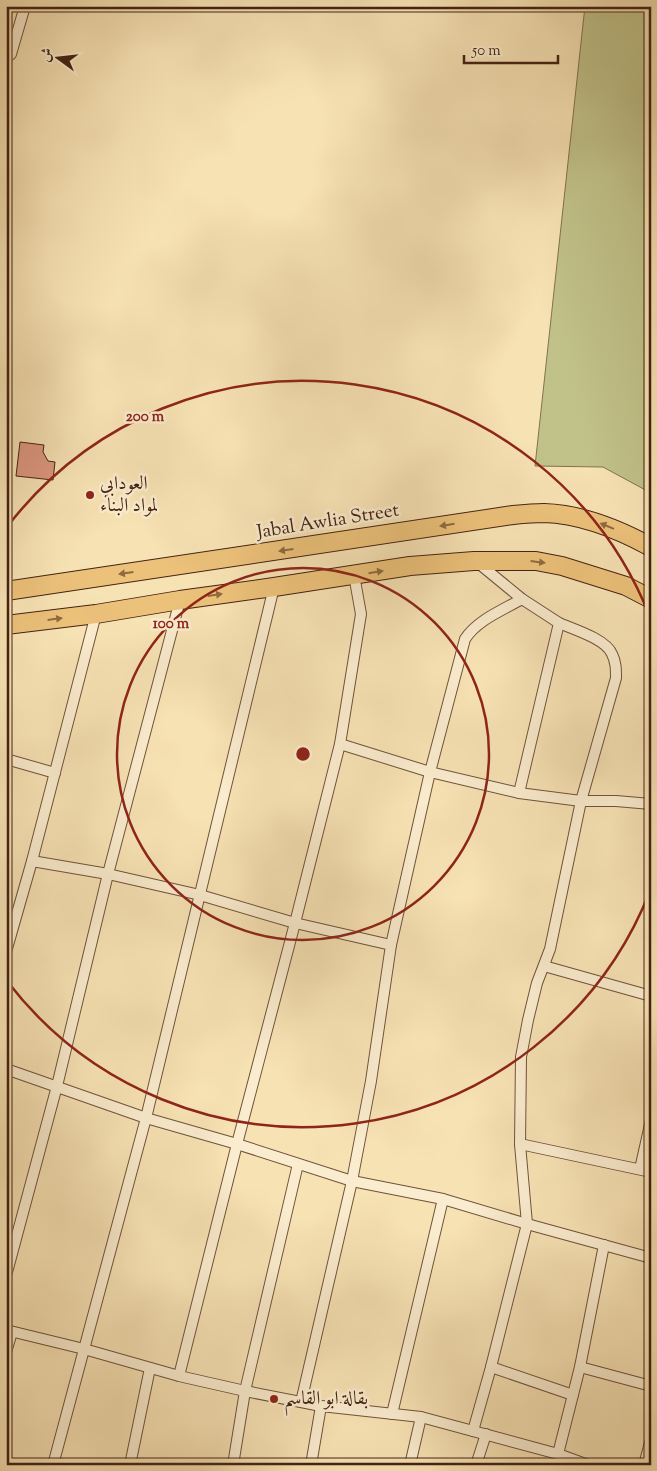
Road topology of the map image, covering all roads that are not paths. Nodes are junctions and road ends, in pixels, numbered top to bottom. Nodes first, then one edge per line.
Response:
1 (25, 6) edge
2 (6, 58) edge
3 (651, 547) edge
4 (474, 561) junction
5 (354, 575) junction
6 (274, 587) junction
7 (6, 591) edge
8 (651, 599) edge
9 (180, 600) junction
10 (522, 600) junction
11 (96, 614) junction
12 (559, 623) junction
13 (6, 626) edge
14 (340, 744) junction
15 (6, 759) edge
16 (430, 772) junction
17 (55, 773) junction
18 (519, 793) junction
19 (581, 801) junction
20 (651, 804) edge
21 (32, 861) junction
22 (108, 874) junction
23 (200, 895) junction
24 (295, 924) junction
25 (391, 945) junction
26 (6, 952) edge
27 (544, 966) junction
28 (651, 996) edge
29 (6, 1069) edge
30 (57, 1086) junction
31 (146, 1118) junction
32 (651, 1120) edge
33 (236, 1144) junction
34 (520, 1144) junction
35 (298, 1164) junction
36 (640, 1169) junction
37 (651, 1172) edge
38 (352, 1181) junction
39 (443, 1199) junction
40 (527, 1224) junction
41 (604, 1245) junction
42 (651, 1258) edge
43 (6, 1276) edge
44 (9, 1331) edge
45 (84, 1349) junction
46 (6, 1352) edge
47 (491, 1367) junction
48 (580, 1367) junction
49 (150, 1368) junction
50 (179, 1376) junction
51 (651, 1386) edge
52 (245, 1391) junction
53 (573, 1395) junction
54 (301, 1402) junction
55 (321, 1406) junction
56 (392, 1414) junction
57 (421, 1417) junction
58 (473, 1431) junction
59 (486, 1434) junction
60 (651, 1438) edge
61 (558, 1454) junction
62 (575, 1462) edge
63 (53, 1465) edge
64 (130, 1465) edge
65 (233, 1465) edge
66 (310, 1465) edge
67 (410, 1465) edge
68 (476, 1465) edge
69 (588, 1465) edge
70 (644, 1465) edge

1 - 2 street
3 -> 7 highway, Jabal Awlia Street
5 -> 4 highway
4 -> 8 highway
4 - 10 street
5 - 6 highway
5 - 14 street
9 -> 6 highway
6 - 23 street
9 - 11 highway
9 - 22 street
10 - 12 street
10 - 16 street
13 -> 11 highway
11 - 17 street
12 - 18 street
12 - 19 street
14 - 16 street
14 - 24 street
15 - 17 street
16 - 18 street
16 - 25 street
17 - 21 street
18 - 19 street
19 - 20 street
19 - 27 street
21 - 22 street
21 - 26 street
22 - 23 street
22 - 30 street
23 - 24 street
23 - 31 street
24 - 25 street
24 - 33 street
25 - 38 street
27 - 28 street
27 - 34 street
29 - 30 street
30 - 31 street
30 - 43 street
31 - 33 street
31 - 45 street
32 - 36 street
33 - 35 street
33 - 50 street
34 - 36 street
34 - 40 street
35 - 38 street
35 - 52 street
36 - 37 street
38 - 39 street
38 - 54 street
39 - 40 street
39 - 56 street
40 - 41 street
40 - 47 street
41 - 42 street
41 - 48 street
44 - 45 street
44 - 46 street
45 - 49 street
45 - 63 street
47 - 53 street
47 - 58 street
48 - 51 street
48 - 53 street
49 - 50 street
49 - 64 street
50 - 52 street
52 - 54 street
52 - 65 street
53 - 61 street
54 - 55 street
55 - 56 street
55 - 66 street
56 - 57 street
57 - 58 street
57 - 67 street
58 - 59 street
59 - 61 street
59 - 68 street
60 - 70 street
61 - 62 street
62 - 69 street

